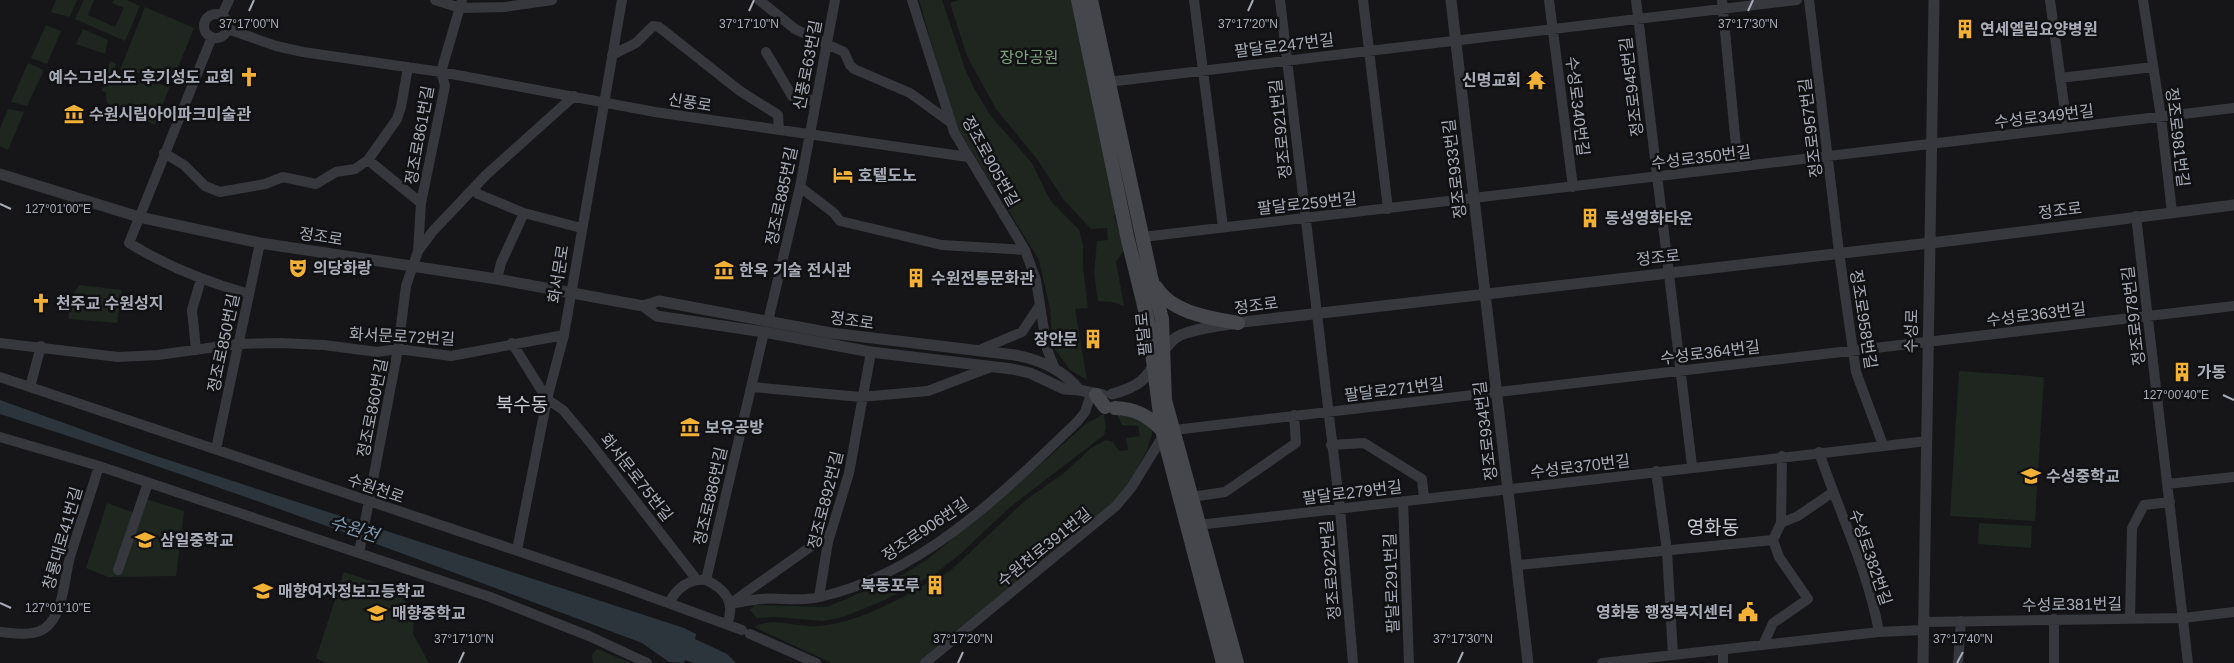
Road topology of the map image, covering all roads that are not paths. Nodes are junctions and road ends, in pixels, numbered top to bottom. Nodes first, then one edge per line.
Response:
1 (229, 0) edge
2 (435, 0) edge
3 (552, 0) edge
4 (622, 0) edge
5 (759, 0) edge
6 (835, 0) edge
7 (912, 0) edge
8 (1078, 0) edge
9 (1091, 0) edge
10 (1194, 0) edge
11 (1280, 0) edge
12 (1364, 0) edge
13 (1451, 0) edge
14 (1549, 0) edge
15 (1636, 0) edge
16 (1797, 0) edge
17 (1810, 0) edge
18 (1934, 0) edge
19 (2050, 0) edge
20 (2143, 0) edge
21 (461, 4) edge
22 (1723, 4) edge
23 (222, 15) junction
24 (1638, 18) junction
25 (228, 29) junction
26 (1552, 29) junction
27 (212, 37) junction
28 (1456, 40) junction
29 (826, 42) junction
30 (1369, 50) junction
31 (766, 52) dead end
32 (612, 55) junction
33 (1287, 60) junction
34 (408, 67) junction
35 (2153, 67) junction
36 (1203, 70) junction
37 (442, 72) junction
38 (2060, 78) junction
39 (1108, 82) junction
40 (574, 96) junction
41 (604, 101) junction
42 (815, 102) junction
43 (2234, 108) edge
44 (2161, 117) junction
45 (950, 122) junction
46 (2067, 127) junction
47 (778, 130) junction
48 (809, 135) junction
49 (1930, 146) junction
50 (164, 153) junction
51 (968, 157) junction
52 (1829, 157) junction
53 (368, 160) junction
54 (1738, 167) junction
55 (0, 174) edge
56 (1657, 177) junction
57 (800, 187) junction
58 (1573, 187) junction
59 (474, 188) junction
60 (1474, 199) junction
61 (421, 203) junction
62 (2234, 205) edge
63 (1388, 209) junction
64 (2172, 212) junction
65 (524, 214) junction
66 (2136, 216) junction
67 (139, 217) junction
68 (1305, 218) junction
69 (1222, 227) junction
70 (581, 228) junction
71 (1143, 237) junction
72 (1930, 242) junction
73 (260, 243) junction
74 (1025, 250) junction
75 (418, 251) junction
76 (1839, 252) junction
77 (412, 267) junction
78 (1668, 272) junction
79 (1151, 278) junction
80 (201, 279) junction
81 (497, 279) junction
82 (570, 293) junction
83 (249, 294) junction
84 (1485, 294) junction
85 (1040, 305) junction
86 (2234, 306) edge
87 (1316, 314) junction
88 (2148, 316) junction
89 (1238, 323) junction
90 (766, 326) junction
91 (564, 335) junction
92 (1928, 342) junction
93 (0, 343) edge
94 (512, 343) junction
95 (237, 344) junction
96 (41, 346) junction
97 (196, 350) junction
98 (398, 350) junction
99 (1853, 350) junction
100 (871, 352) junction
101 (975, 352) junction
102 (1162, 354) junction
103 (991, 367) junction
104 (1154, 368) junction
105 (1055, 369) junction
106 (1680, 370) junction
107 (0, 377) edge
108 (30, 387) junction
109 (752, 387) junction
110 (1079, 390) junction
111 (1497, 393) junction
112 (861, 397) junction
113 (547, 399) junction
114 (1104, 399) junction
115 (1328, 412) junction
116 (1294, 415) junction
117 (1167, 434) junction
118 (0, 437) edge
119 (1927, 441) junction
120 (1331, 445) junction
121 (1883, 446) junction
122 (216, 449) junction
123 (1819, 452) junction
124 (1782, 456) junction
125 (99, 466) junction
126 (1692, 466) junction
127 (1656, 471) junction
128 (2234, 477) edge
129 (148, 483) junction
130 (2168, 484) junction
131 (1509, 490) junction
132 (1833, 492) junction
133 (1191, 497) junction
134 (1424, 499) junction
135 (1403, 501) junction
136 (2170, 502) junction
137 (368, 507) junction
138 (1340, 509) junction
139 (1781, 523) junction
140 (1198, 525) junction
141 (830, 533) junction
142 (1772, 540) junction
143 (517, 550) junction
144 (1667, 551) junction
145 (360, 552) junction
146 (1518, 565) junction
147 (118, 570) dead end
148 (702, 580) junction
149 (819, 597) junction
150 (670, 604) junction
151 (730, 604) junction
152 (2234, 612) edge
153 (2183, 618) junction
154 (2054, 619) junction
155 (2130, 619) junction
156 (1961, 621) junction
157 (727, 624) junction
158 (1923, 626) junction
159 (0, 632) edge
160 (1879, 632) junction
161 (1763, 645) junction
162 (1723, 650) junction
163 (1674, 655) junction
164 (648, 663) edge
165 (816, 663) edge
166 (925, 663) edge
167 (1223, 663) edge
168 (1237, 663) edge
169 (1353, 663) edge
170 (1409, 663) edge
171 (1528, 663) edge
172 (1602, 663) edge
173 (1723, 663) edge
174 (1923, 663) edge
175 (1958, 663) edge
176 (2054, 663) edge
177 (2188, 663) edge

1 - 23 street
2 - 21 street
3 - 21 street
4 - 32 street, 화서문로
5 - 29 street
6 - 29 street, 신풍로63번길
7 - 45 street, 정조로905번길
8 - 104 main road, 팔달로
9 - 39 main road, 팔달로
10 - 36 street
11 - 33 street, 정조로921번길
12 - 30 street
13 - 28 street, 정조로933번길
14 - 26 street, 수성로340번길
15 - 24 street, 정조로945번길
16 - 22 street
17 - 52 street, 정조로957번길
18 - 49 street, 수성로
19 - 38 street
20 - 35 street, 정조로981번길
21 - 37 street, 정조로861번길
22 - 24 street
22 - 54 street
23 - 25 street
23 - 27 street
24 - 26 street
24 - 56 street, 정조로945번길
25 - 27 street
25 - 34 street, 신풍로
26 - 28 street
26 - 58 street, 수성로340번길
27 - 50 street
28 - 30 street, 팔달로247번길
28 - 60 street, 정조로933번길
29 - 42 street, 신풍로63번길
29 - 45 street
30 - 33 street, 팔달로247번길
30 - 63 street
31 - 42 street
32 - 41 street, 화서문로
32 - 47 street
33 - 36 street, 팔달로247번길
33 - 68 street, 정조로921번길
34 - 37 street, 신풍로
34 - 53 street
35 - 38 street, 정조로981번길
35 - 44 street, 정조로981번길
36 - 39 street, 팔달로247번길
36 - 69 street
37 - 40 street, 신풍로
37 - 61 street, 정조로861번길
38 - 46 street
39 - 71 main road, 팔달로
40 - 41 street, 신풍로
40 - 59 street
41 - 47 street, 신풍로
41 - 70 street, 화서문로
42 - 48 street, 신풍로63번길
43 - 44 street, 수성로349번길
44 - 46 street, 수성로349번길
44 - 64 street, 정조로981번길
45 - 51 street, 정조로905번길
46 - 49 street, 수성로349번길
47 - 48 street, 신풍로
48 - 51 street, 신풍로
48 - 57 street, 정조로885번길
49 - 52 street, 수성로350번길
49 - 72 street, 수성로
50 - 53 street
50 - 67 street
51 - 74 street, 정조로905번길
52 - 54 street, 수성로350번길
52 - 76 street, 정조로957번길
53 - 61 street, 정조로861번길
54 - 56 street, 수성로350번길
55 - 67 street, 정조로
56 - 58 street, 수성로350번길
56 - 78 street, 정조로945번길
57 - 74 street
57 - 90 street, 정조로885번길
58 - 60 street, 수성로350번길
59 - 65 street
59 - 75 street
60 - 63 street, 팔달로259번길
60 - 84 street, 정조로933번길
61 - 75 street, 정조로861번길
62 - 64 street, 정조로
63 - 68 street, 팔달로259번길
64 - 66 street, 정조로
65 - 70 street
65 - 81 street
66 - 72 street, 정조로
66 - 88 street, 정조로978번길
67 - 73 street, 정조로
67 - 80 street
68 - 69 street, 팔달로259번길
68 - 87 street, 정조로921번길
69 - 71 street, 팔달로259번길
70 - 82 street, 화서문로
71 - 79 main road, 팔달로
72 - 76 street, 정조로
72 - 92 street, 수성로
73 - 77 street, 정조로
73 - 83 street, 정조로850번길
74 - 85 street, 정조로905번길
75 - 77 street, 정조로861번길
76 - 78 street, 정조로
76 - 99 street, 정조로958번길
77 - 81 street, 정조로
77 - 98 street, 정조로860번길
78 - 84 street, 정조로
78 - 106 street, 정조로945번길
79 - 89 main road
79 - 102 main road, 팔달로
80 - 83 street
80 - 97 street
81 - 82 street, 정조로
82 - 90 street, 정조로
82 - 91 street, 화서문로
83 - 95 street, 정조로850번길
84 - 87 street, 정조로
84 - 111 street, 정조로934번길
85 - 101 street
85 - 105 street, 정조로905번길
86 - 88 street, 수성로363번길
87 - 89 street, 정조로
87 - 115 street, 정조로922번길
88 - 92 street, 수성로363번길
88 - 130 street, 정조로978번길
89 - 102 street, 정조로
90 - 100 street, 정조로
90 - 101 street, 정조로
90 - 109 street, 정조로886번길
91 - 94 street, 화서문로72번길
91 - 113 street, 화서문로
92 - 99 street, 수성로364번길
92 - 119 street, 수성로
93 - 96 street, 화서문로72번길
94 - 98 street, 화서문로72번길
94 - 113 street
95 - 97 street, 화서문로72번길
95 - 98 street, 화서문로72번길
95 - 122 street, 정조로850번길
96 - 97 street, 화서문로72번길
96 - 108 street
98 - 137 street, 정조로860번길
99 - 106 street, 수성로364번길
99 - 121 street, 정조로958번길
100 - 103 street, 정조로
100 - 112 street, 정조로892번길
101 - 105 street, 정조로
102 - 104 street, 정조로
102 - 117 main road, 팔달로
103 - 110 street, 정조로
103 - 112 street
104 - 114 street, 정조로
104 - 117 main road, 팔달로
105 - 110 street, 정조로
106 - 111 street, 수성로364번길
106 - 126 street, 정조로945번길
107 - 108 street, 수원천로
108 - 122 street, 수원천로
109 - 112 street
109 - 148 street, 정조로886번길
110 - 114 street, 정조로
111 - 115 street, 팔달로271번길
111 - 131 street, 정조로934번길
112 - 141 street, 정조로892번길
113 - 143 street, 화서문로
113 - 148 street, 화서문로75번길
114 - 117 main road
114 - 149 street, 정조로906번길
115 - 116 street, 팔달로271번길
115 - 120 street, 정조로922번길
116 - 117 street, 팔달로271번길
116 - 133 street
117 - 133 main road, 팔달로
117 - 166 street, 수원천로391번길
117 - 167 main road, 팔달로
118 - 125 street
119 - 121 street, 수성로370번길
119 - 158 street, 수성로
120 - 134 street
120 - 138 street, 정조로922번길
121 - 123 street, 수성로370번길
122 - 137 street, 수원천로
123 - 124 street, 수성로370번길
123 - 132 street
124 - 126 street, 수성로370번길
124 - 139 street
125 - 129 street
125 - 159 street, 창룡대로41번길
126 - 127 street, 수성로370번길
127 - 131 street, 수성로370번길
127 - 144 street
128 - 130 street
129 - 145 street
129 - 147 street
130 - 136 street, 정조로978번길
131 - 134 street, 팔달로279번길
131 - 146 street, 정조로934번길
132 - 139 street
132 - 160 street, 수성로382번길
133 - 140 main road, 팔달로
134 - 135 street, 팔달로279번길
135 - 138 street, 팔달로279번길
135 - 170 street, 팔달로291번길
136 - 153 street, 정조로978번길
136 - 155 street
137 - 143 street, 수원천로
137 - 145 street, 정조로860번길
138 - 140 street, 팔달로279번길
138 - 169 street, 정조로922번길
139 - 142 street
140 - 168 main road, 팔달로
141 - 149 street, 정조로892번길
141 - 151 street
142 - 144 street
142 - 161 street
143 - 150 street, 수원천로
144 - 146 street
144 - 163 street
145 - 164 street
146 - 171 street, 정조로934번길
148 - 150 street
148 - 151 street, 화서문로75번길
149 - 151 street, 정조로906번길
150 - 157 street, 수원천로
151 - 157 street
152 - 153 street, 수성로381번길
153 - 155 street, 수성로381번길
153 - 177 street, 정조로978번길
154 - 155 street, 수성로381번길
154 - 156 street, 수성로381번길
154 - 176 street
156 - 158 street, 수성로381번길
156 - 175 street
157 - 165 street, 수원천로
158 - 160 street
158 - 174 street, 수성로
160 - 161 street
161 - 162 street
162 - 163 street
162 - 173 street
163 - 172 street

